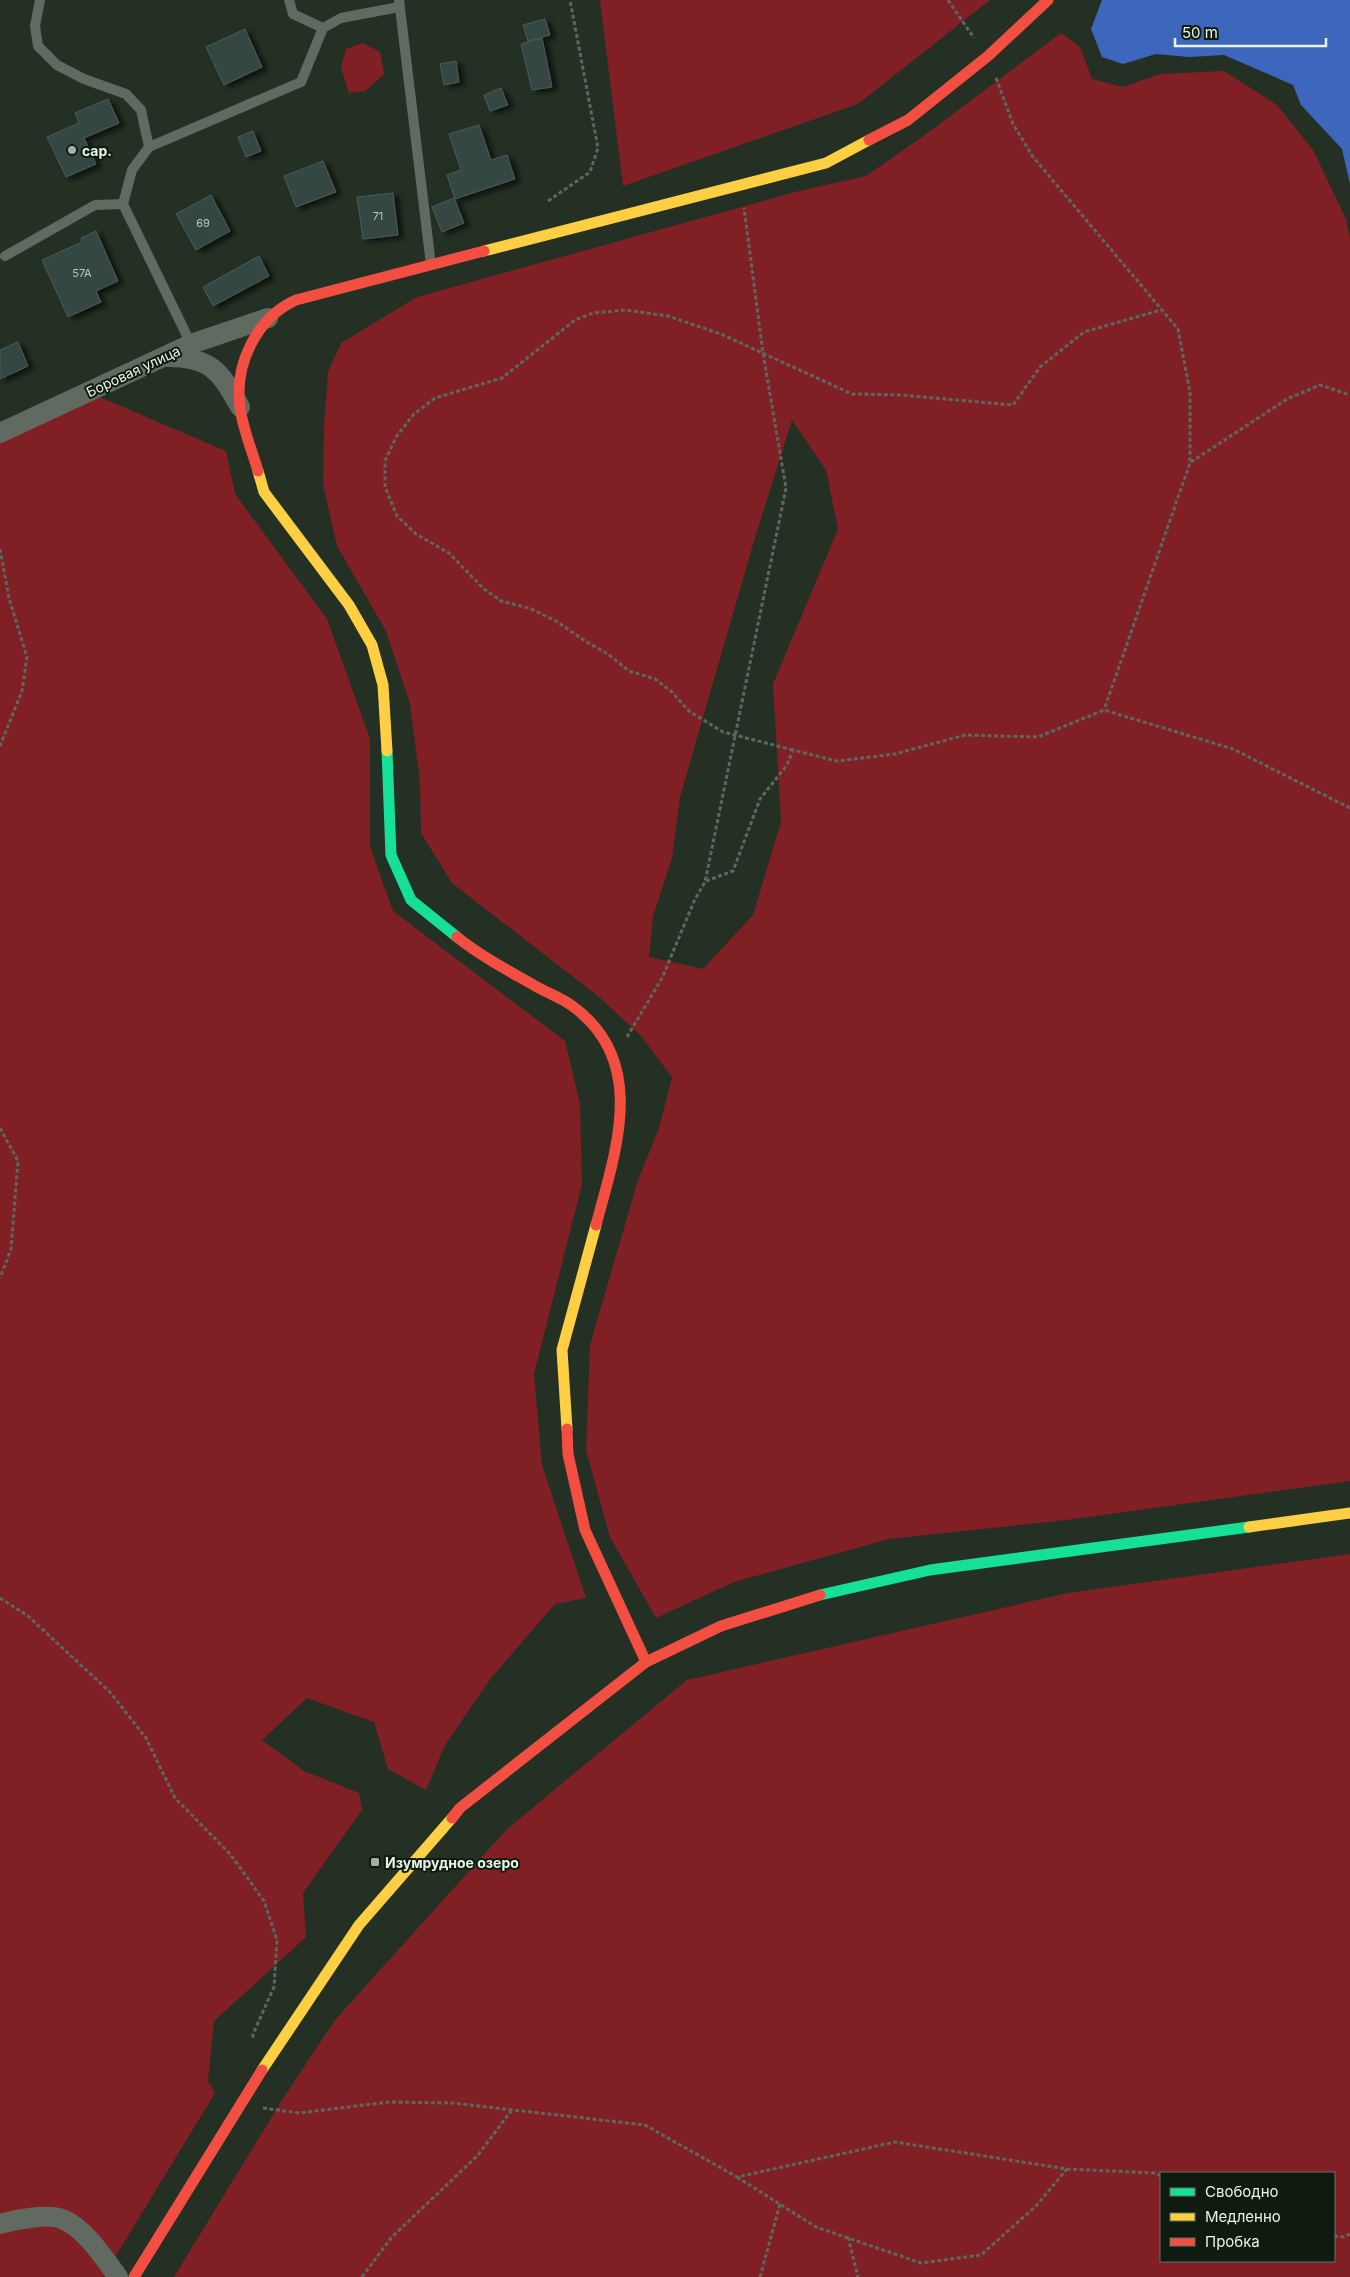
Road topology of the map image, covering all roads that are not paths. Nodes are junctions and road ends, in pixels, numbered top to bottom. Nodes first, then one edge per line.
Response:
1 (40, 0) edge
2 (289, 0) edge
3 (1048, 0) edge
4 (399, 4) edge
5 (323, 28) junction
6 (150, 147) junction
7 (123, 204) junction
8 (5, 256) dead end
9 (431, 266) junction
10 (268, 318) junction
11 (191, 344) junction
12 (167, 357) junction
13 (240, 408) junction
14 (0, 433) edge
15 (1350, 1513) edge
16 (646, 1662) junction
17 (0, 2224) edge
18 (118, 2277) edge
19 (134, 2277) edge

1 - 6 lane
2 - 5 lane
3 - 9 street
4 - 5 lane
4 - 9 lane
5 - 6 lane
6 - 7 lane
7 - 8 lane
7 - 11 lane
9 - 10 street
10 - 11 street, Боровая улица
10 - 13 street
11 - 12 street, Боровая улица
12 - 13 street
12 - 14 street, Боровая улица
13 - 16 street
15 - 16 street
16 - 19 street
17 - 18 street

